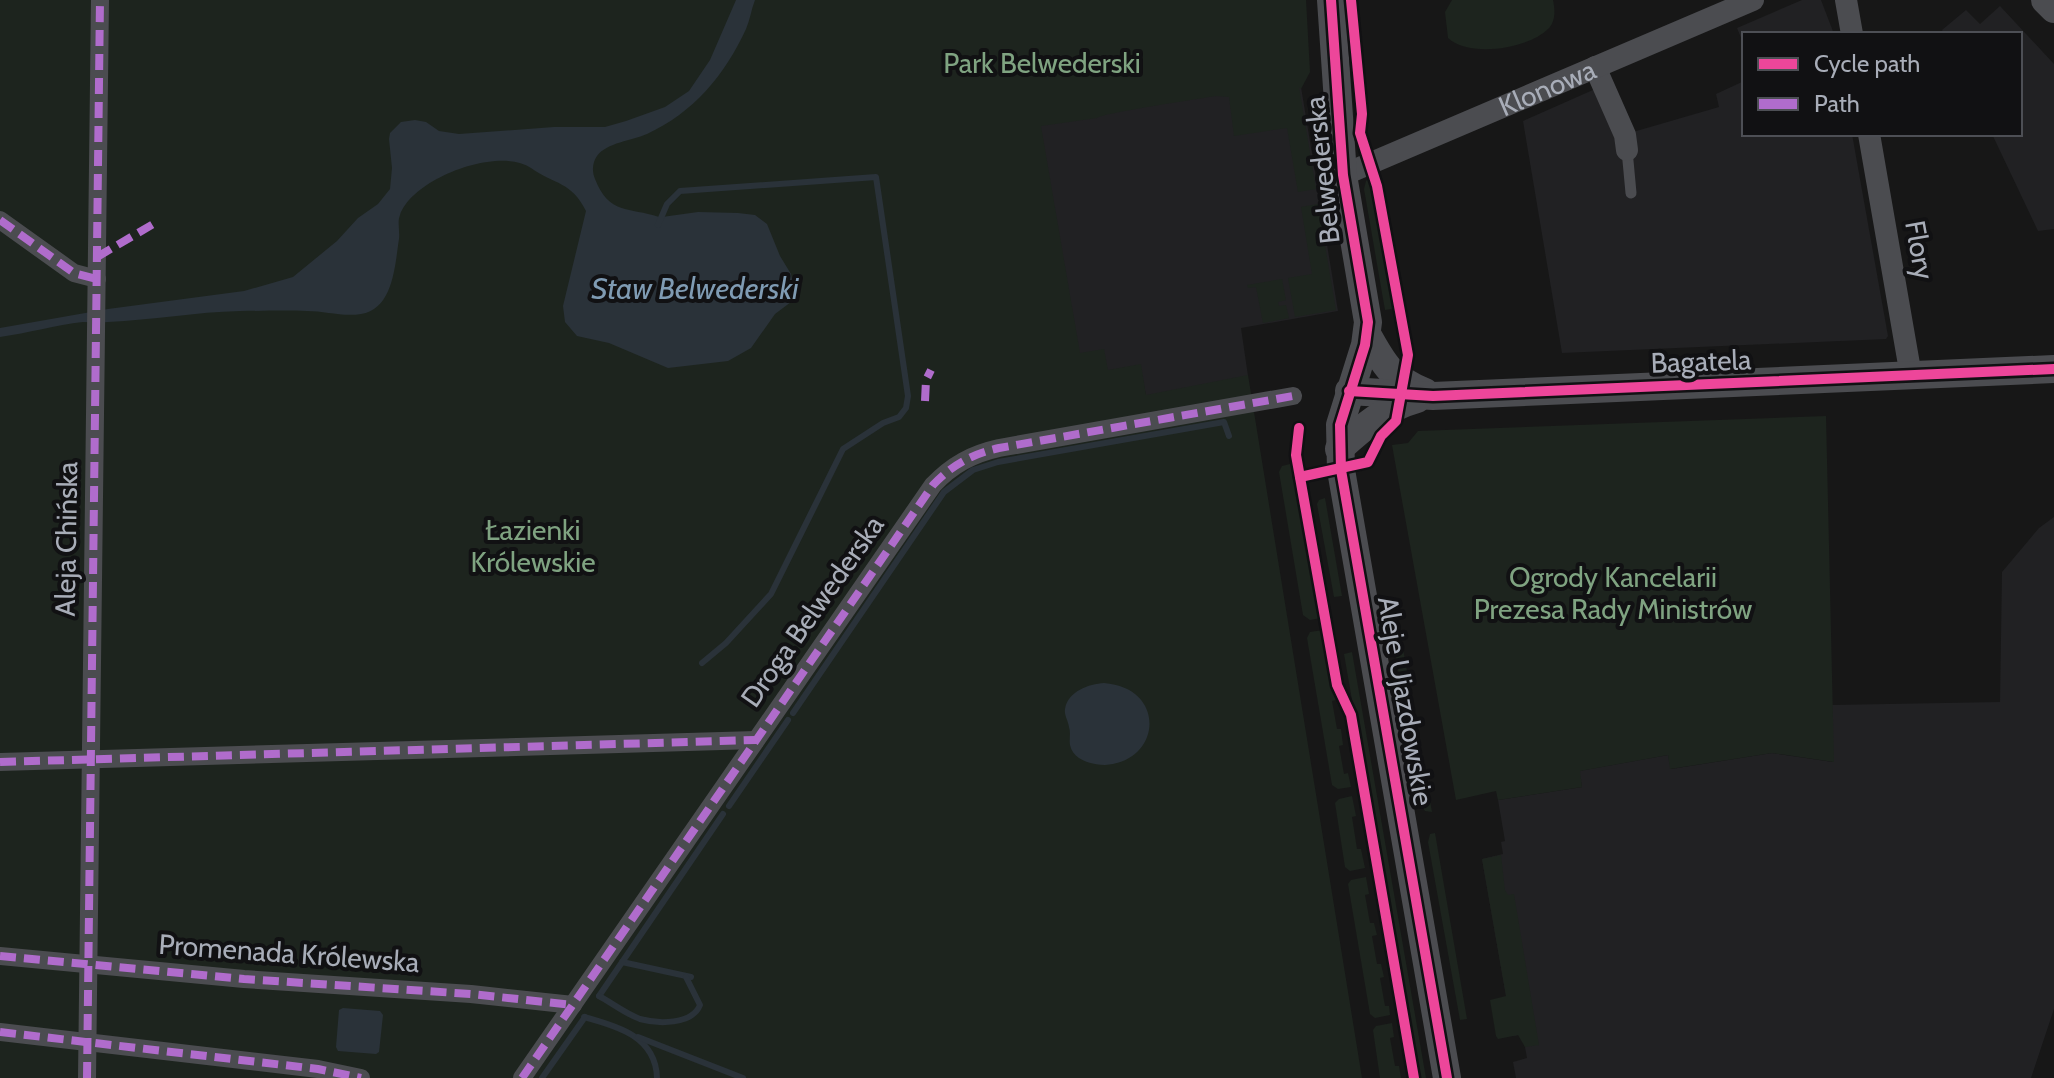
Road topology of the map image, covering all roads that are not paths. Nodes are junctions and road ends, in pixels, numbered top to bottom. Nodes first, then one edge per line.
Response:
1 (100, 0) edge
2 (1331, 0) edge
3 (1753, 0) edge
4 (1846, 0) edge
5 (2045, 0) edge
6 (2054, 9) edge
7 (1852, 32) edge
8 (1595, 67) junction
9 (1869, 136) edge
10 (1627, 150) joint
11 (1343, 175) junction
12 (1631, 193) dead end
13 (0, 220) edge
14 (96, 287) junction
15 (1367, 334) junction
16 (2054, 369) edge
17 (1911, 376) junction
18 (1349, 391) junction
19 (1293, 396) dead end
20 (1433, 396) junction
21 (1339, 449) junction
22 (756, 740) junction
23 (91, 759) junction
24 (0, 762) edge
25 (0, 956) edge
26 (88, 964) junction
27 (573, 1005) junction
28 (0, 1032) edge
29 (87, 1042) junction
30 (87, 1078) edge
31 (361, 1078) edge
32 (522, 1078) edge
33 (1447, 1078) edge

1 - 14 street, Aleja Chińska
2 - 11 street, Belwederska
3 - 8 street, Klonowa
4 - 7 street
5 - 6 street
8 - 10 street
8 - 11 street, Klonowa
9 - 17 street, Flory
10 - 12 lane
11 - 15 street, Belwederska
13 - 14 street
14 - 23 street, Aleja Chińska
15 - 18 street, Aleje Ujazdowskie
15 - 20 street
16 - 17 street, Bagatela
17 - 20 street, Bagatela
18 - 20 street, Bagatela
18 - 21 street, Aleje Ujazdowskie
19 - 22 street, Droga Belwederska
20 - 21 street, Bagatela
21 - 33 street, Aleje Ujazdowskie
22 - 23 street
22 - 27 street, Droga Belwederska
23 - 24 street
23 - 26 street, Aleja Chińska
25 - 26 street, Promenada Królewska
26 - 27 street, Promenada Królewska
26 - 29 street, Aleja Chińska
27 - 32 street, Droga Belwederska
28 - 29 street
29 - 30 street, Aleja Chińska
29 - 31 street

